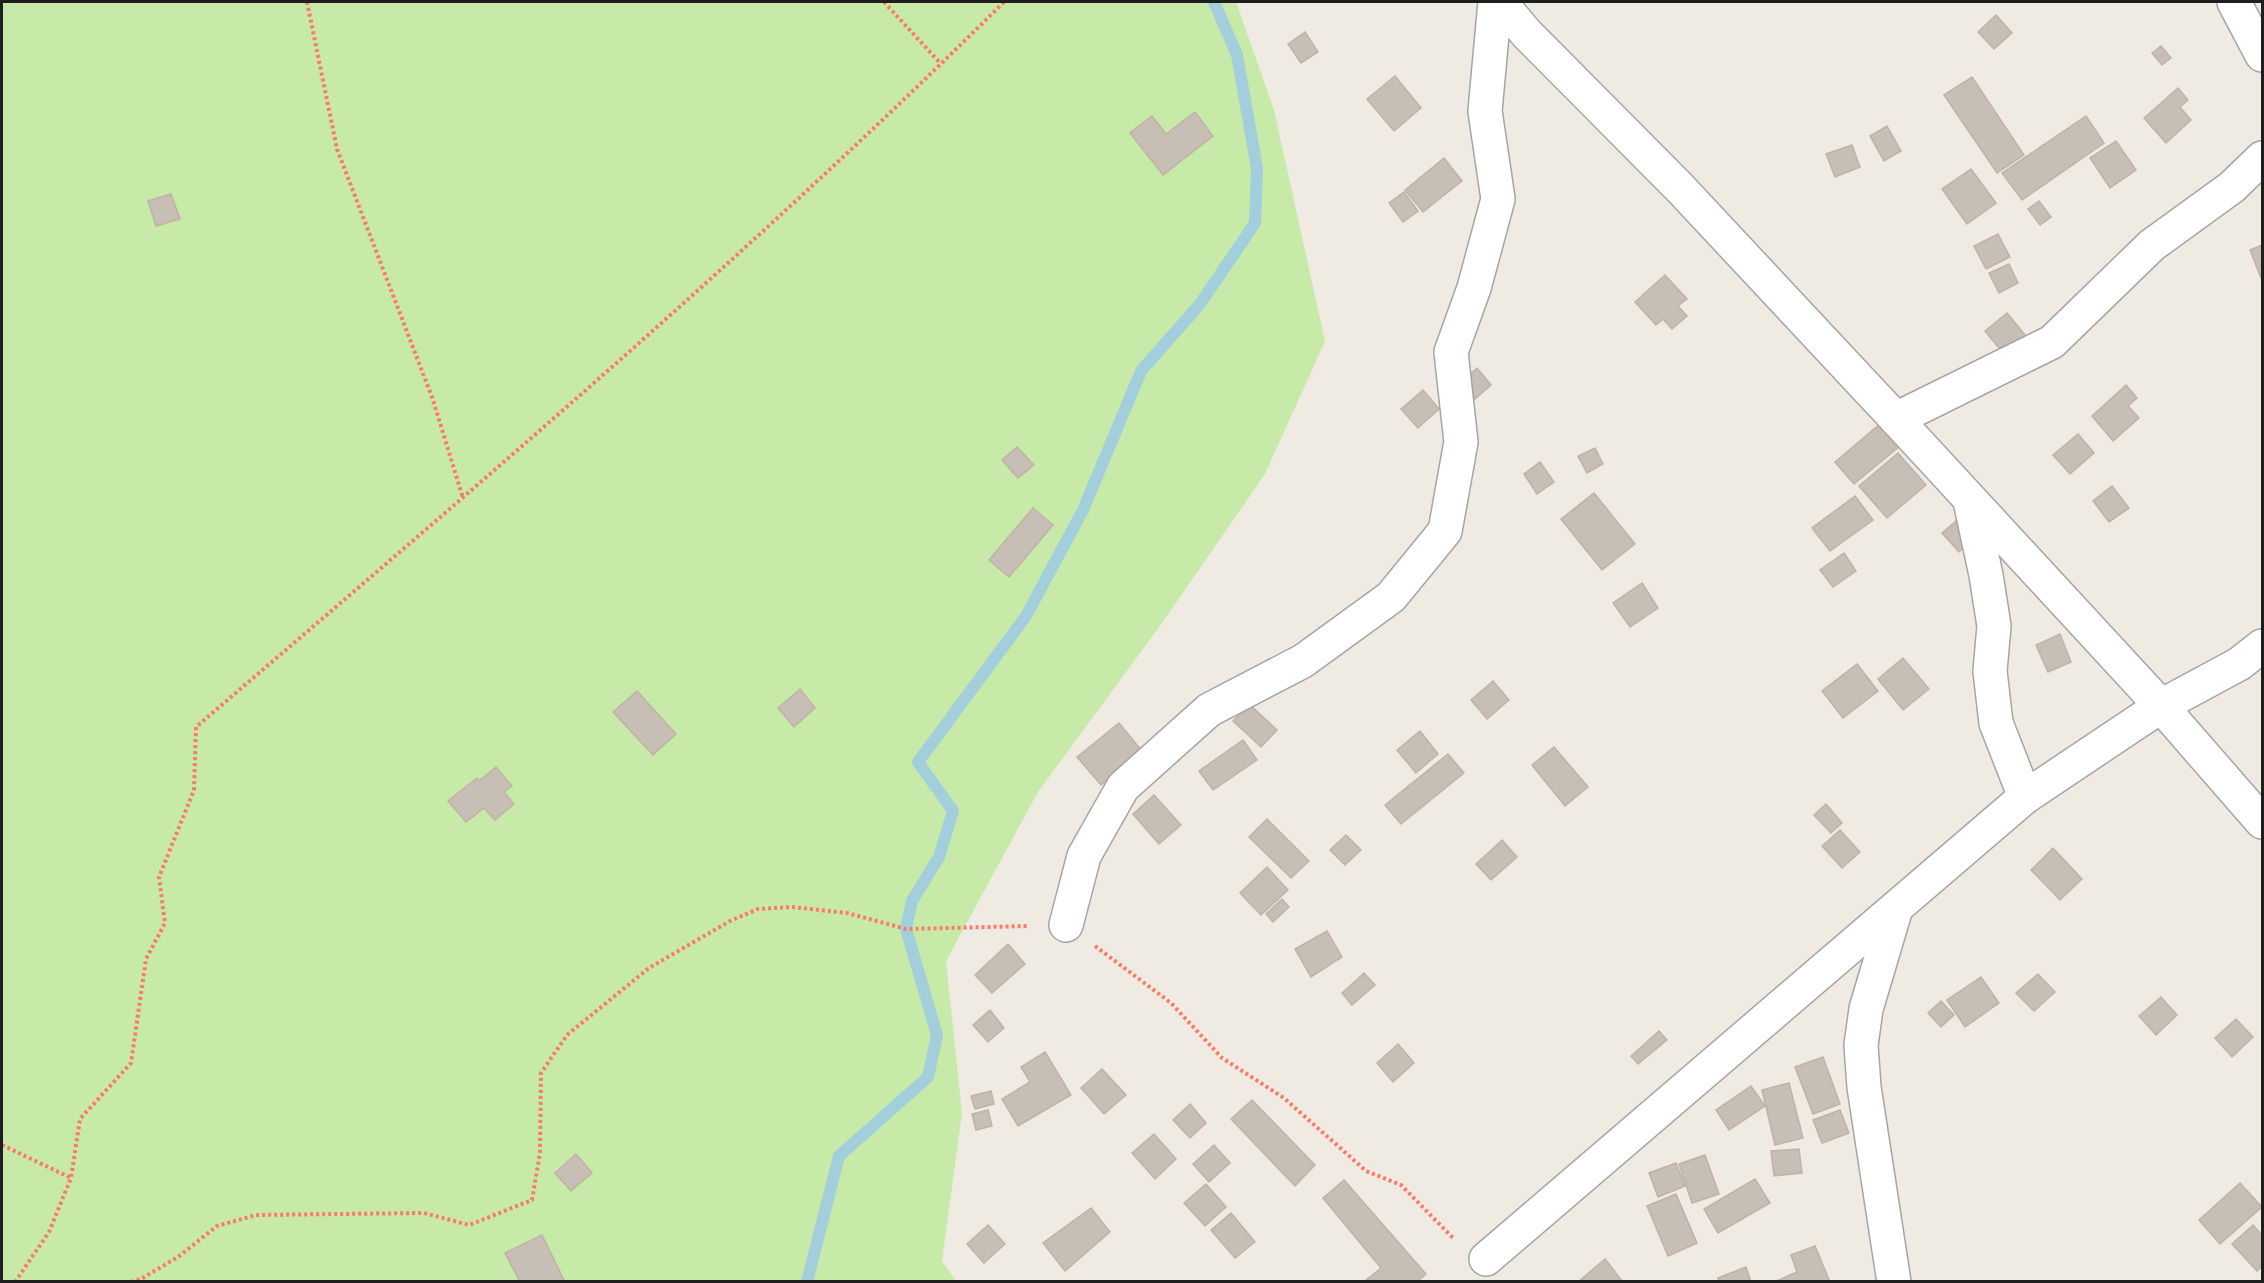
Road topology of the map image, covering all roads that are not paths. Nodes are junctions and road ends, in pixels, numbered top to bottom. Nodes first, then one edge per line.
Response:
1 (1495, 2) edge
2 (1500, 2) edge
3 (2234, 2) edge
4 (2262, 55) edge
5 (2262, 158) edge
6 (1896, 419) junction
7 (1970, 500) junction
8 (2262, 646) edge
9 (2161, 706) junction
10 (2025, 797) junction
11 (2262, 822) edge
12 (1896, 908) junction
13 (1066, 925) road end
14 (1486, 1259) road end
15 (1894, 1281) edge

1 - 13 street
2 - 6 street
3 - 4 street
5 - 6 street
6 - 7 street
7 - 9 street
7 - 10 street
8 - 9 street
9 - 10 street
9 - 11 street
10 - 12 street
12 - 14 street
12 - 15 street

